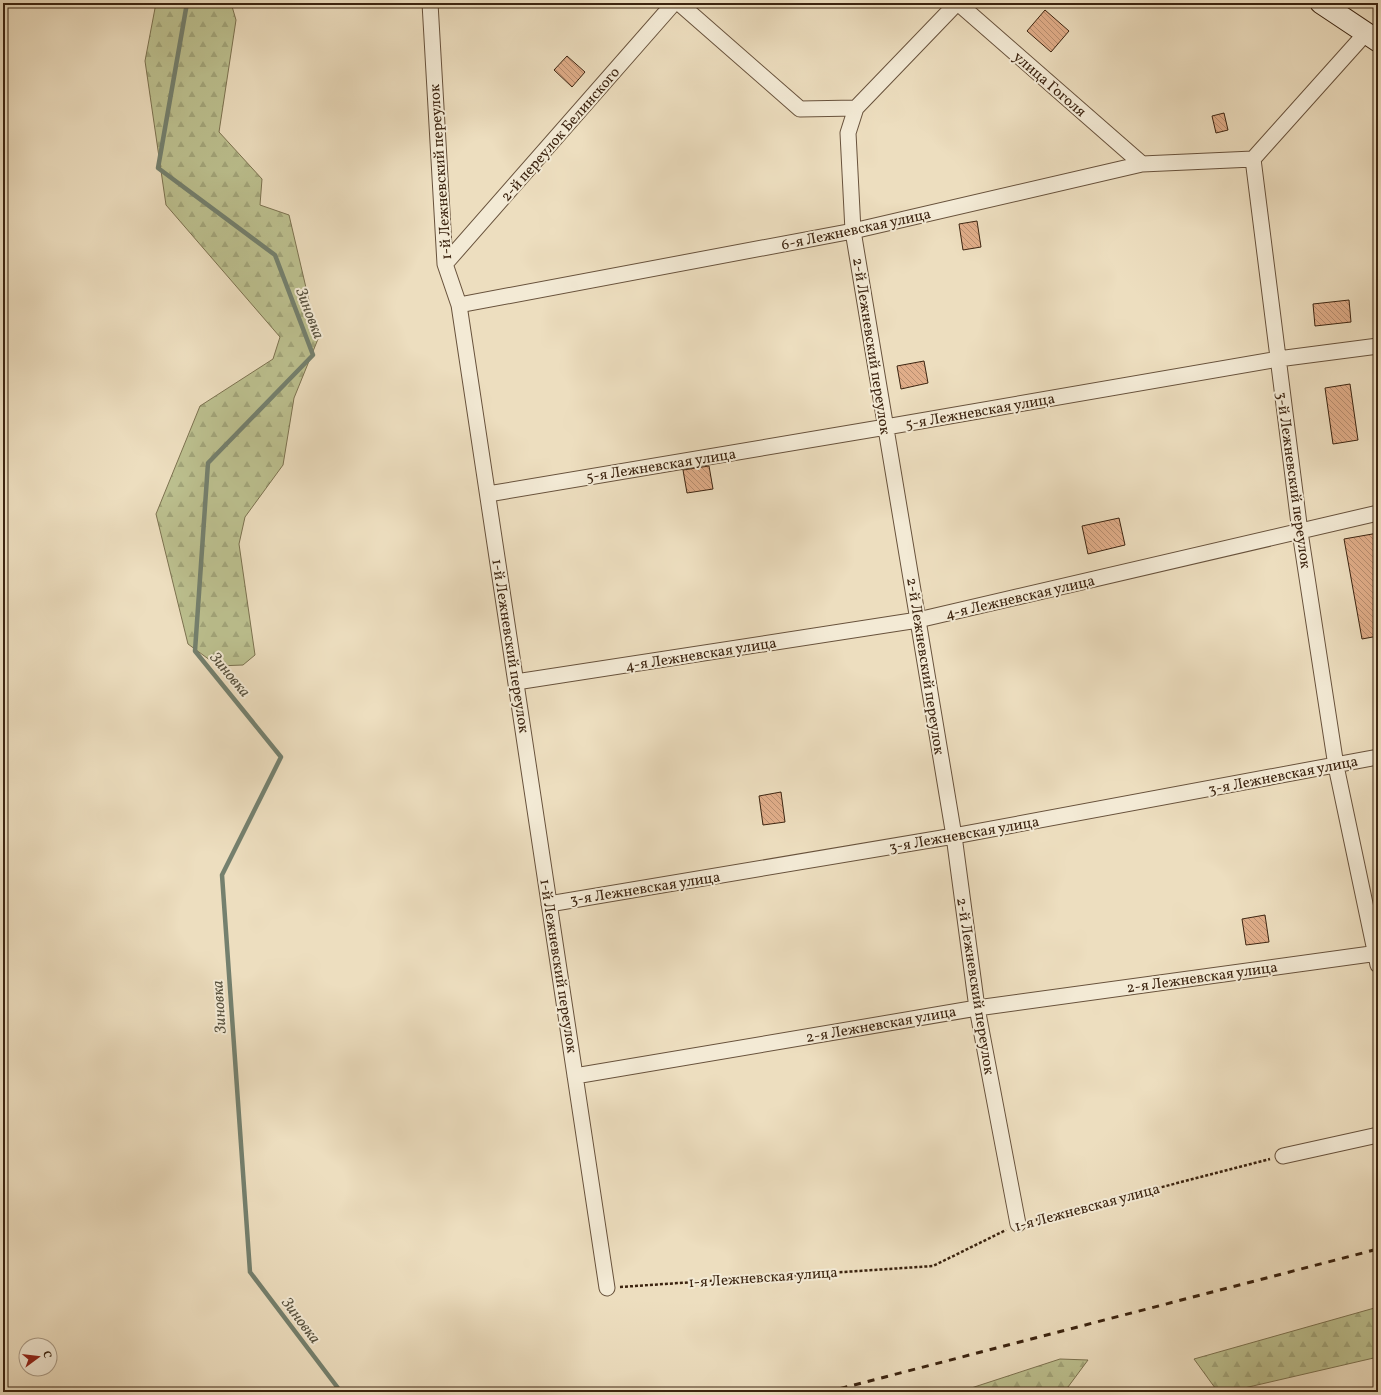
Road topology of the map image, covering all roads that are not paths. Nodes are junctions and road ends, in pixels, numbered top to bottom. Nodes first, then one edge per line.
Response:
1 (430, 3) edge
2 (674, 3) edge
3 (679, 3) edge
4 (957, 3) edge
5 (1321, 3) edge
6 (1372, 37) edge
7 (856, 108) junction
8 (1253, 159) junction
9 (1142, 164) junction
10 (853, 231) junction
11 (445, 264) junction
12 (459, 305) junction
13 (1378, 346) edge
14 (1278, 359) junction
15 (886, 427) junction
16 (488, 494) junction
17 (1378, 513) edge
18 (1300, 532) junction
19 (918, 620) junction
20 (516, 682) junction
21 (1378, 757) edge
22 (1336, 766) junction
23 (954, 836) junction
24 (549, 904) junction
25 (1377, 957) edge
26 (977, 1008) junction
27 (575, 1076) junction
28 (1378, 1135) edge
29 (1283, 1156) road end
30 (1018, 1224) road end
31 (607, 1288) road end

1 - 11 street, 1-й Лежневский переулок
2 - 11 street, 2-й переулок Белинского
3 - 7 street
4 - 7 street
4 - 9 street, улица Гоголя
5 - 6 main road
6 - 8 street
7 - 10 street, 2-й Лежневский переулок
8 - 9 street, 6-я Лежневская улица
8 - 14 street, 3-й Лежневский переулок
9 - 10 street, 6-я Лежневская улица
10 - 12 street, 6-я Лежневская улица
10 - 15 street, 2-й Лежневский переулок
11 - 12 street, 1-й Лежневский переулок
12 - 16 street, 1-й Лежневский переулок
13 - 14 street, 5-я Лежневская улица
14 - 15 street, 5-я Лежневская улица
14 - 18 street, 3-й Лежневский переулок
15 - 16 street, 5-я Лежневская улица
15 - 19 street, 2-й Лежневский переулок
16 - 20 street, 1-й Лежневский переулок
17 - 18 street, 4-я Лежневская улица
18 - 19 street, 4-я Лежневская улица
18 - 22 street, 3-й Лежневский переулок
19 - 20 street, 4-я Лежневская улица
19 - 23 street, 2-й Лежневский переулок
20 - 24 street, 1-й Лежневский переулок
21 - 22 street, 3-я Лежневская улица
22 - 23 street, 3-я Лежневская улица
22 - 25 street, 3-й Лежневский переулок
23 - 24 street, 3-я Лежневская улица
23 - 26 street, 2-й Лежневский переулок
24 - 27 street, 1-й Лежневский переулок
25 - 26 street, 2-я Лежневская улица
26 - 27 street, 2-я Лежневская улица
26 - 30 street, 2-й Лежневский переулок
27 - 31 street, 1-й Лежневский переулок
28 - 29 street

